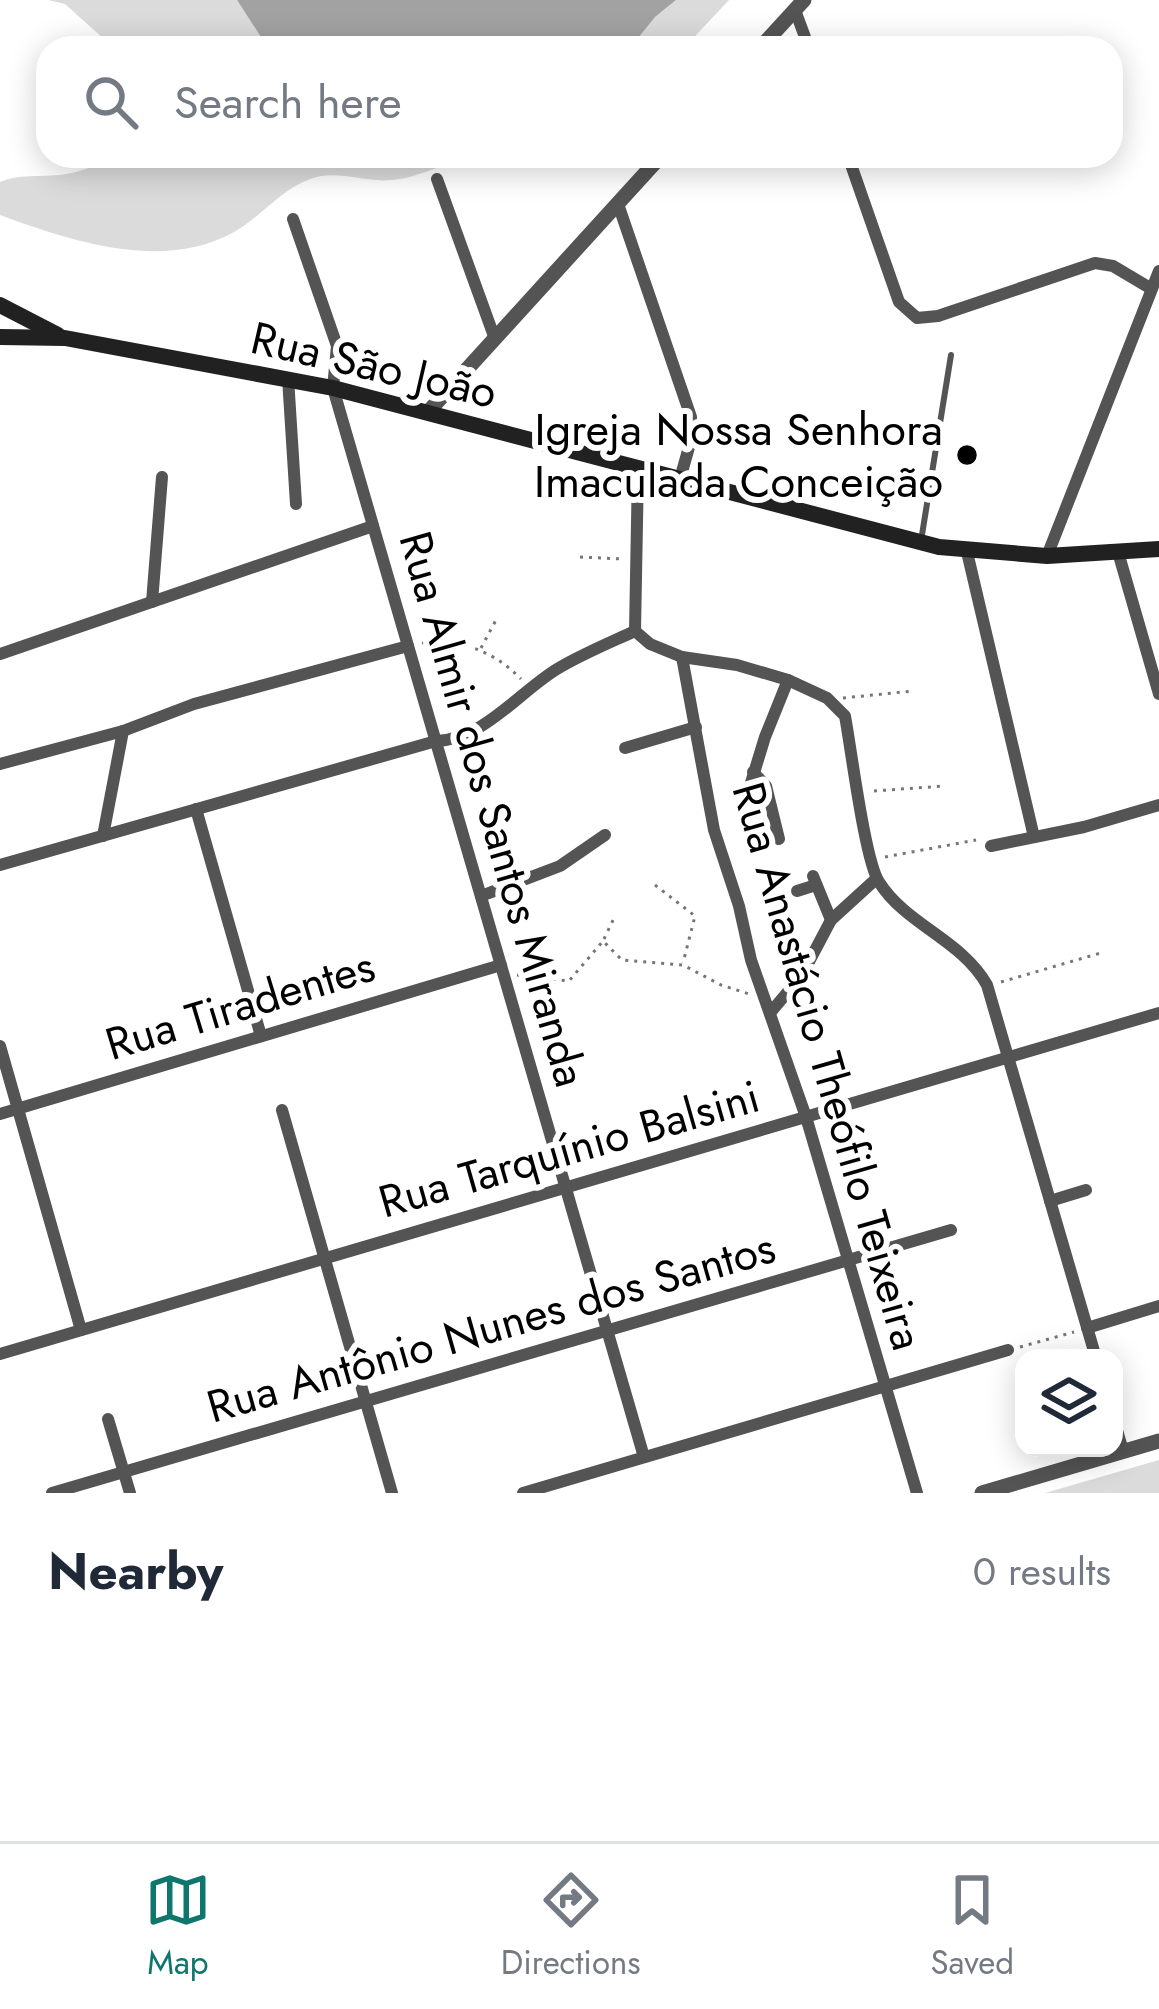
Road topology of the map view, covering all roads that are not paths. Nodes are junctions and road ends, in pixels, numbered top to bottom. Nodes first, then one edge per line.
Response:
1 (799, 5) edge
2 (771, 36) edge
3 (806, 36) edge
4 (650, 168) edge
5 (852, 168) edge
6 (437, 179) dead end
7 (618, 204) junction
8 (293, 219) dead end
9 (1159, 272) edge
10 (1150, 288) junction
11 (0, 305) edge
12 (0, 338) edge
13 (64, 338) junction
14 (495, 339) junction
15 (952, 355) dead end
16 (288, 378) junction
17 (333, 388) junction
18 (428, 412) junction
19 (638, 468) junction
20 (162, 477) dead end
21 (680, 479) junction
22 (296, 504) dead end
23 (373, 526) junction
24 (920, 542) junction
25 (1159, 549) edge
26 (967, 551) junction
27 (1118, 552) junction
28 (1047, 556) junction
29 (152, 602) junction
30 (635, 632) junction
31 (408, 646) junction
32 (0, 655) edge
33 (682, 657) junction
34 (788, 680) junction
35 (1159, 694) edge
36 (696, 727) junction
37 (123, 730) junction
38 (436, 741) junction
39 (625, 748) dead end
40 (0, 764) edge
41 (753, 772) junction
42 (746, 799) dead end
43 (1159, 805) edge
44 (196, 809) junction
45 (103, 836) junction
46 (605, 836) dead end
47 (1034, 837) junction
48 (779, 839) dead end
49 (991, 846) road end
50 (0, 866) edge
51 (876, 879) junction
52 (797, 891) dead end
53 (481, 896) junction
54 (831, 920) junction
55 (502, 969) junction
56 (1159, 1012) edge
57 (770, 1013) junction
58 (261, 1036) junction
59 (0, 1046) edge
60 (1009, 1057) junction
61 (18, 1109) junction
62 (282, 1110) dead end
63 (0, 1114) edge
64 (806, 1117) junction
65 (566, 1188) junction
66 (1086, 1190) dead end
67 (1050, 1201) junction
68 (951, 1230) dead end
69 (325, 1258) junction
70 (847, 1260) junction
71 (1159, 1306) edge
72 (1087, 1328) junction
73 (81, 1330) junction
74 (607, 1331) junction
75 (1093, 1349) edge
76 (1008, 1350) road end
77 (0, 1354) edge
78 (885, 1386) junction
79 (365, 1401) junction
80 (108, 1418) dead end
81 (1159, 1441) edge
82 (1123, 1451) edge
83 (644, 1457) junction
84 (1103, 1457) edge
85 (124, 1472) junction
86 (52, 1493) edge
87 (130, 1493) edge
88 (392, 1493) edge
89 (523, 1493) edge
90 (917, 1493) edge
91 (982, 1493) edge

1 - 2 street
1 - 3 street
4 - 7 street
5 - 10 street
6 - 14 street
7 - 14 street
7 - 21 street
8 - 17 street, Rua Almir dos Santos Miranda
9 - 10 street
10 - 28 street
11 - 13 main road, Rua São João
12 - 13 main road, Rua São João
13 - 16 main road, Rua São João
14 - 18 street
15 - 24 lane
16 - 17 main road, Rua São João
16 - 22 street
17 - 18 main road, Rua São João
17 - 23 street, Rua Almir dos Santos Miranda
18 - 19 main road, Rua São João
19 - 21 main road, Rua São João
19 - 30 street
20 - 29 street
21 - 24 main road, Rua São João
23 - 29 street
23 - 31 street, Rua Almir dos Santos Miranda
24 - 26 main road, Rua São João
25 - 27 main road, Rua São João
26 - 28 main road, Rua São João
26 - 47 street
27 - 28 main road, Rua São João
27 - 35 street
29 - 32 street
30 - 33 street
30 - 38 street
31 - 37 street
31 - 38 street, Rua Almir dos Santos Miranda
33 - 34 street
33 - 36 street, Rua Anastácio Theófilo Teixeira
34 - 41 street
34 - 51 street
36 - 39 street
36 - 57 street, Rua Anastácio Theófilo Teixeira
37 - 40 street
37 - 45 street
38 - 44 street
38 - 53 street, Rua Almir dos Santos Miranda
41 - 42 street
41 - 48 street
43 - 47 street
44 - 45 street
44 - 58 street
45 - 50 street
46 - 53 street
47 - 49 street
51 - 54 street
51 - 60 street
52 - 54 street
53 - 55 street, Rua Almir dos Santos Miranda
54 - 57 street
55 - 58 street, Rua Tiradentes
55 - 65 street, Rua Almir dos Santos Miranda
56 - 60 street, Rua Tarquínio Balsini
57 - 64 street, Rua Anastácio Theófilo Teixeira
58 - 61 street, Rua Tiradentes
59 - 61 street
60 - 64 street, Rua Tarquínio Balsini
60 - 67 street
61 - 63 street, Rua Tiradentes
61 - 73 street
62 - 69 street
64 - 65 street, Rua Tarquínio Balsini
64 - 70 street, Rua Anastácio Theófilo Teixeira
65 - 69 street, Rua Tarquínio Balsini
65 - 74 street, Rua Almir dos Santos Miranda
66 - 67 street
67 - 72 street
68 - 70 street, Rua Antônio Nunes dos Santos
69 - 73 street, Rua Tarquínio Balsini
69 - 79 street
70 - 74 street, Rua Antônio Nunes dos Santos
70 - 78 street, Rua Anastácio Theófilo Teixeira
71 - 72 street
72 - 75 street
73 - 77 street, Rua Tarquínio Balsini
74 - 79 street, Rua Antônio Nunes dos Santos
74 - 83 street, Rua Almir dos Santos Miranda
76 - 78 street
78 - 83 street
78 - 90 street, Rua Anastácio Theófilo Teixeira
79 - 85 street, Rua Antônio Nunes dos Santos
79 - 88 street
80 - 85 street
81 - 82 street
83 - 89 street
84 - 91 street
85 - 86 street, Rua Antônio Nunes dos Santos
85 - 87 street

